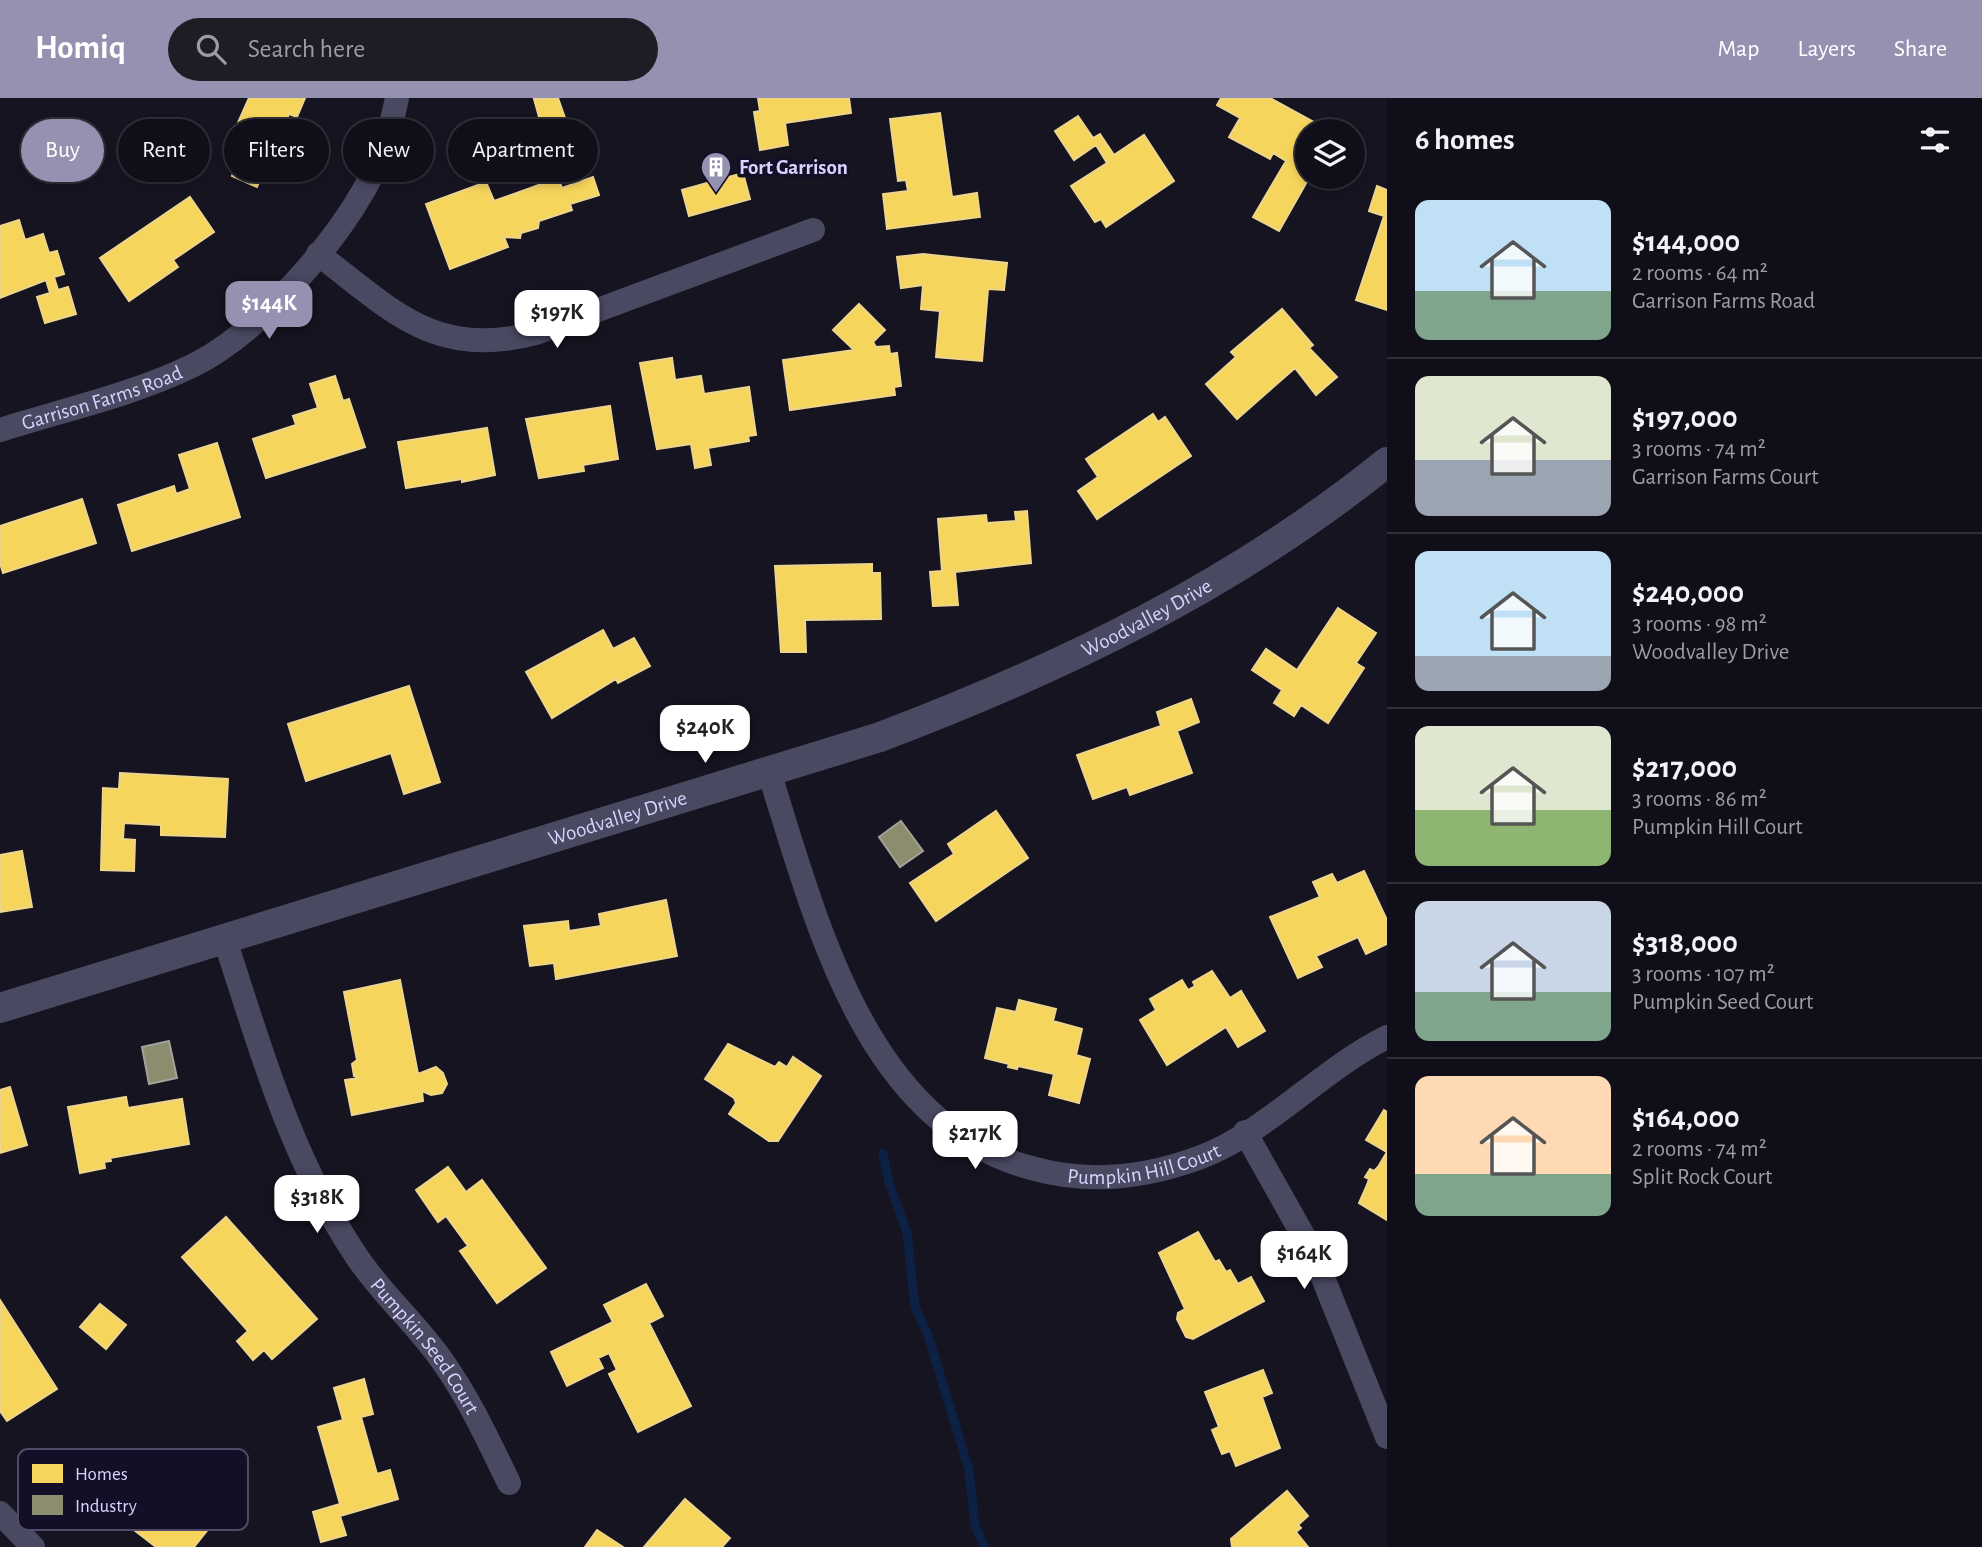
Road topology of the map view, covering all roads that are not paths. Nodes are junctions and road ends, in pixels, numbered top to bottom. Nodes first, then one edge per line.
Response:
1 (397, 98) edge
2 (813, 230) dead end
3 (318, 254) junction
4 (0, 430) edge
5 (1387, 461) edge
6 (769, 772) junction
7 (225, 940) junction
8 (0, 1008) edge
9 (1387, 1037) edge
10 (1245, 1132) junction
11 (1387, 1437) edge
12 (509, 1483) dead end
13 (0, 1513) edge
14 (33, 1547) edge

1 - 3 street, Garrison Farms Road
2 - 3 street
3 - 4 street, Garrison Farms Road
5 - 6 street, Woodvalley Drive
6 - 7 street, Woodvalley Drive
6 - 10 street, Pumpkin Hill Court
7 - 8 street, Woodvalley Drive
7 - 12 street, Pumpkin Seed Court
9 - 10 street, Pumpkin Hill Court
10 - 11 street
13 - 14 street

